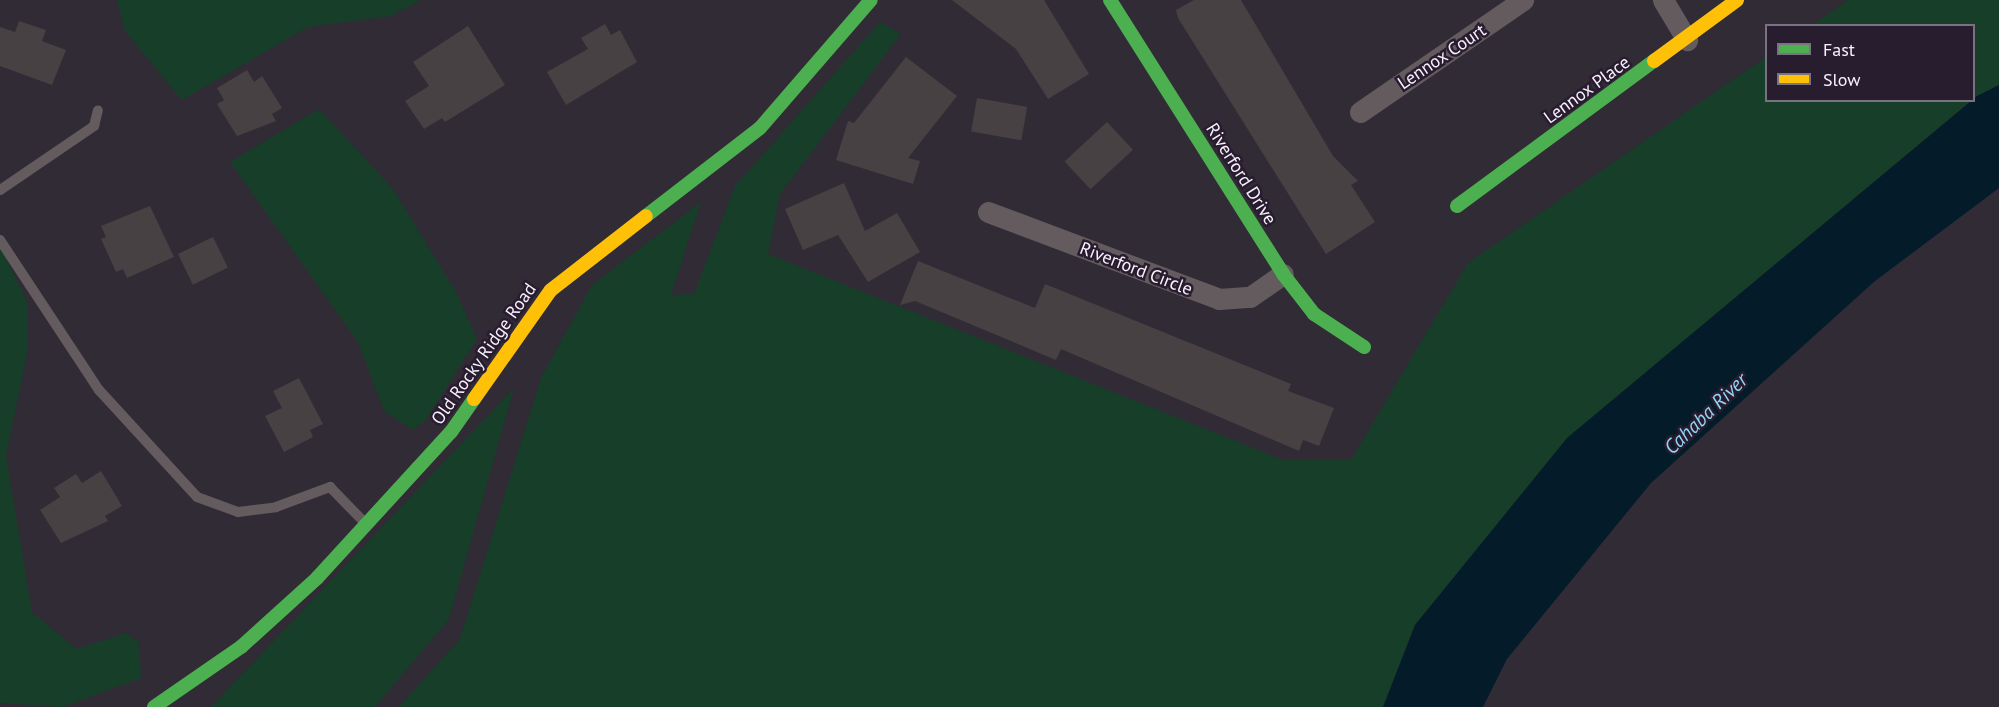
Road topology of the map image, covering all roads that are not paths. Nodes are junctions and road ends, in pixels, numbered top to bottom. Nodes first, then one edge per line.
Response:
1 (871, 0) edge
2 (1110, 0) edge
3 (1523, 0) edge
4 (1663, 0) edge
5 (1737, 0) edge
6 (1687, 40) junction
7 (98, 110) dead end
8 (1360, 112) dead end
9 (0, 190) edge
10 (1457, 206) dead end
11 (988, 212) dead end
12 (0, 240) edge
13 (1283, 274) junction
14 (1364, 347) dead end
15 (369, 526) junction
16 (154, 707) edge

1 - 15 street, Old Rocky Ridge Road
2 - 13 street, Riverford Drive
3 - 8 street, Lennox Court
4 - 6 street
5 - 6 street, Lennox Place
6 - 10 street, Lennox Place
7 - 9 lane
11 - 13 street, Riverford Circle
12 - 15 lane
13 - 14 street, Riverford Drive
15 - 16 street, Old Rocky Ridge Road

